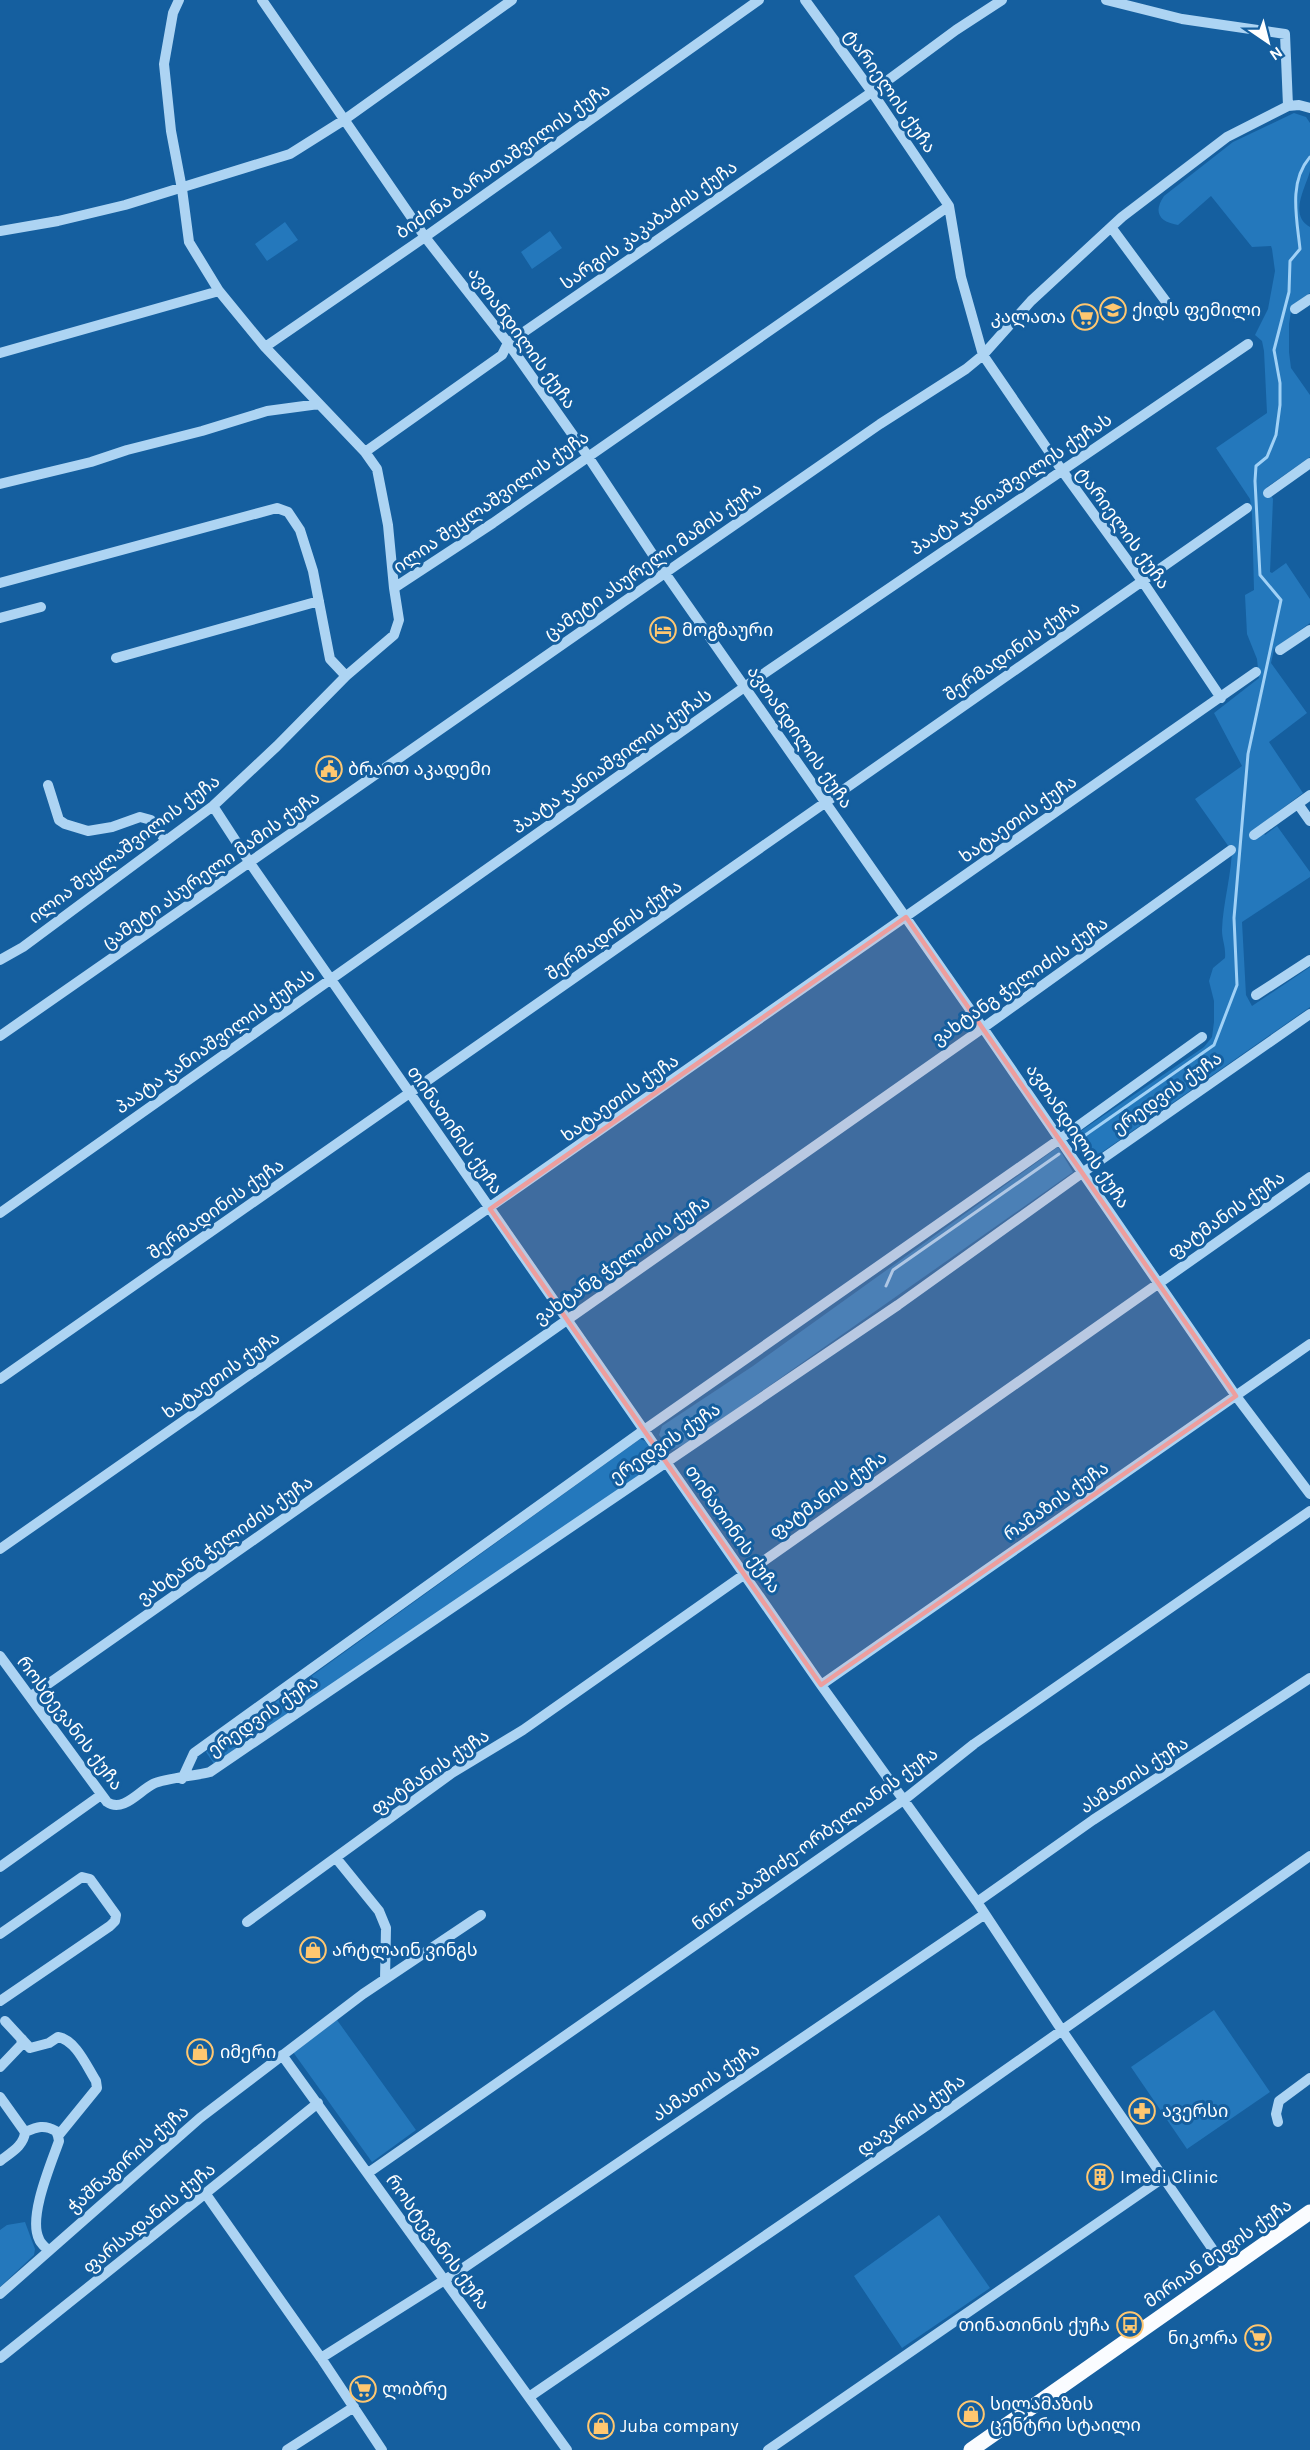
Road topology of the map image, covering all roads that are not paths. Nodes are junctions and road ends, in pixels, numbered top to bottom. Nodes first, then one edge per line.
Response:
1 (179, 0) edge
2 (262, 0) edge
3 (512, 0) edge
4 (759, 0) edge
5 (805, 0) edge
6 (1002, 0) edge
7 (1106, 0) edge
8 (872, 92) junction
9 (1288, 106) junction
10 (1310, 108) edge
11 (344, 120) junction
12 (182, 189) junction
13 (949, 206) junction
14 (1112, 226) junction
15 (0, 231) edge
16 (425, 237) junction
17 (219, 291) junction
18 (1310, 299) edge
19 (1170, 307) dead end
20 (1295, 309) dead end
21 (508, 343) junction
22 (1248, 344) dead end
23 (265, 347) junction
24 (0, 353) edge
25 (983, 355) junction
26 (319, 404) junction
27 (365, 452) junction
28 (587, 455) junction
29 (1310, 463) edge
30 (1061, 469) junction
31 (0, 484) edge
32 (1268, 493) dead end
33 (1247, 508) dead end
34 (665, 573) junction
35 (1143, 582) junction
36 (0, 583) edge
37 (394, 588) junction
38 (319, 601) junction
39 (41, 607) dead end
40 (0, 618) edge
41 (1310, 630) edge
42 (1281, 650) dead end
43 (116, 658) dead end
44 (1256, 672) dead end
45 (346, 676) junction
46 (744, 687) junction
47 (1221, 698) junction
48 (48, 785) dead end
49 (1310, 795) edge
50 (825, 802) junction
51 (1298, 804) junction
52 (213, 806) junction
53 (1310, 821) edge
54 (1254, 835) dead end
55 (165, 840) junction
56 (1231, 850) dead end
57 (250, 864) junction
58 (906, 917) junction
59 (0, 960) edge
60 (1310, 960) edge
61 (331, 980) junction
62 (1256, 995) dead end
63 (1310, 1014) edge
64 (983, 1028) junction
65 (0, 1036) edge
66 (1202, 1037) dead end
67 (410, 1094) junction
68 (1060, 1139) junction
69 (1082, 1173) junction
70 (1310, 1177) edge
71 (490, 1209) junction
72 (0, 1213) edge
73 (1159, 1282) junction
74 (567, 1319) junction
75 (1310, 1344) edge
76 (0, 1379) edge
77 (1236, 1396) junction
78 (644, 1430) junction
79 (666, 1462) junction
80 (1310, 1494) edge
81 (1310, 1511) edge
82 (0, 1549) edge
83 (745, 1575) junction
84 (0, 1656) edge
85 (1310, 1678) edge
86 (821, 1685) junction
87 (31, 1696) junction
88 (182, 1779) junction
89 (101, 1795) junction
90 (905, 1799) junction
91 (1310, 1856) edge
92 (336, 1858) junction
93 (0, 1867) edge
94 (977, 1902) junction
95 (985, 1914) junction
96 (481, 1915) dead end
97 (247, 1922) dead end
98 (0, 1934) edge
99 (385, 1979) junction
100 (1, 2000) edge
101 (2, 2023) edge
102 (1061, 2029) junction
103 (22, 2039) junction
104 (282, 2055) junction
105 (0, 2067) edge
106 (1310, 2078) edge
107 (0, 2097) edge
108 (318, 2103) junction
109 (1278, 2122) dead end
110 (25, 2132) junction
111 (58, 2136) junction
112 (0, 2161) edge
113 (368, 2173) junction
114 (1163, 2178) junction
115 (205, 2193) junction
116 (1310, 2212) edge
117 (48, 2250) junction
118 (1227, 2270) junction
119 (446, 2280) junction
120 (0, 2294) edge
121 (0, 2358) edge
122 (321, 2358) junction
123 (529, 2397) junction
124 (354, 2408) junction
125 (287, 2450) edge
126 (382, 2450) edge
127 (567, 2450) edge
128 (768, 2450) edge
129 (971, 2450) edge

1 - 12 street
2 - 11 street, ავთანდილის ქუჩა
3 - 11 street
4 - 16 street, ბიძინა ბარათაშვილის ქუჩა
5 - 8 street, ტარიელის ქუჩა
6 - 8 street, სარგის კაკაბაძის ქუჩა
7 - 9 street
8 - 13 street, ტარიელის ქუჩა
8 - 21 street, სარგის კაკაბაძის ქუჩა
9 - 10 street, ცამეტი ასურელი მამის ქუჩა
9 - 14 street, ცამეტი ასურელი მამის ქუჩა
11 - 12 street
11 - 16 street, ავთანდილის ქუჩა
12 - 15 street
12 - 17 street
13 - 25 street, ტარიელის ქუჩა
13 - 28 street, ილია შეყლაშვილის ქუჩა
14 - 19 street
14 - 25 street, ცამეტი ასურელი მამის ქუჩა
16 - 21 street, ავთანდილის ქუჩა
16 - 23 street, ბიძინა ბარათაშვილის ქუჩა
17 - 23 street
17 - 24 street
18 - 20 street
21 - 27 street, სარგის კაკაბაძის ქუჩა
21 - 28 street, ავთანდილის ქუჩა
22 - 30 street, პაატა ჯანიაშვილის ქუჩას
23 - 26 street
25 - 30 street, ტარიელის ქუჩა
25 - 34 street, ცამეტი ასურელი მამის ქუჩა
26 - 27 street
26 - 31 street
27 - 37 street
28 - 34 street, ავთანდილის ქუჩა
28 - 37 street, ილია შეყლაშვილის ქუჩა
29 - 32 street
30 - 35 street, ტარიელის ქუჩა
30 - 46 street, პაატა ჯანიაშვილის ქუჩას
33 - 35 street, შერმადინის ქუჩა
34 - 46 street, ავთანდილის ქუჩა
34 - 57 street, ცამეტი ასურელი მამის ქუჩა
35 - 47 street, ტარიელის ქუჩა
35 - 50 street, შერმადინის ქუჩა
36 - 38 street
37 - 45 street, ილია შეყლაშვილის ქუჩა
38 - 43 street
38 - 45 street
39 - 40 street
41 - 42 street
44 - 47 street, ხატაეთის ქუჩა
45 - 52 street, ილია შეყლაშვილის ქუჩა
46 - 50 street, ავთანდილის ქუჩა
46 - 61 street, პაატა ჯანიაშვილის ქუჩას
47 - 58 street, ხატაეთის ქუჩა
48 - 55 street
49 - 51 street
50 - 58 street, ავთანდილის ქუჩა
50 - 67 street, შერმადინის ქუჩა
51 - 53 street
51 - 54 street
52 - 55 street, ილია შეყლაშვილის ქუჩა
52 - 57 street, თინათინის ქუჩა
55 - 59 street, ილია შეყლაშვილის ქუჩა
56 - 64 street, ვახტანგ ჭელიძის ქუჩა
57 - 61 street, თინათინის ქუჩა
57 - 65 street, ცამეტი ასურელი მამის ქუჩა
58 - 64 street, ავთანდილის ქუჩა
58 - 71 street, ხატაეთის ქუჩა
60 - 62 street
61 - 67 street, თინათინის ქუჩა
61 - 72 street, პაატა ჯანიაშვილის ქუჩას
63 - 69 street, ერედვის ქუჩა
64 - 68 street, ავთანდილის ქუჩა
64 - 74 street, ვახტანგ ჭელიძის ქუჩა
66 - 68 street, ერედვის ქუჩა
67 - 71 street, თინათინის ქუჩა
67 - 76 street, შერმადინის ქუჩა
68 - 69 street, ავთანდილის ქუჩა
68 - 78 street, ერედვის ქუჩა
69 - 73 street, ავთანდილის ქუჩა
69 - 79 street, ერედვის ქუჩა
70 - 73 street, ფატმანის ქუჩა
71 - 74 street, თინათინის ქუჩა
71 - 82 street, ხატაეთის ქუჩა
73 - 77 street, ავთანდილის ქუჩა
73 - 83 street, ფატმანის ქუჩა
74 - 78 street, თინათინის ქუჩა
74 - 87 street, ვახტანგ ჭელიძის ქუჩა
75 - 77 street, რამაზის ქუჩა
77 - 80 street, ავთანდილის ქუჩა
77 - 86 street, რამაზის ქუჩა
78 - 79 street, თინათინის ქუჩა
78 - 88 street, ერედვის ქუჩა
79 - 83 street, თინათინის ქუჩა
79 - 88 street, ერედვის ქუჩა
81 - 90 street, ნინო აბაშიძე-ორბელიანის ქუჩა
83 - 86 street, თინათინის ქუჩა
83 - 92 street, ფატმანის ქუჩა
84 - 87 street, როსტევანის ქუჩა
85 - 94 street, ასმათის ქუჩა
86 - 90 street, თინათინის ქუჩა
87 - 89 street, როსტევანის ქუჩა
88 - 89 street, როსტევანის ქუჩა
89 - 93 street
90 - 94 street, თინათინის ქუჩა
90 - 113 street, ნინო აბაშიძე-ორბელიანის ქუჩა
91 - 102 street, დავარის ქუჩა
92 - 97 street, ფატმანის ქუჩა
92 - 99 street
94 - 95 street, თინათინის ქუჩა
95 - 102 street, თინათინის ქუჩა
95 - 119 street, ასმათის ქუჩა
96 - 99 street, ჭაშნაგირის ქუჩა
98 - 100 street
99 - 104 street, ჭაშნაგირის ქუჩა
100 - 101 street
101 - 103 street
102 - 114 street, თინათინის ქუჩა
102 - 123 street, დავარის ქუჩა
103 - 105 street
103 - 111 street
104 - 108 street, როსტევანის ქუჩა
104 - 117 street, ჭაშნაგირის ქუჩა
106 - 109 street
107 - 110 street
108 - 113 street, როსტევანის ქუჩა
108 - 115 street, ფარსადანის ქუჩა
110 - 111 street
110 - 112 street
111 - 117 street
113 - 119 street, როსტევანის ქუჩა
114 - 118 street, თინათინის ქუჩა
114 - 128 street
115 - 121 street, ფარსადანის ქუჩა
115 - 122 street
116 - 118 main road, მირიან მეფის ქუჩა
117 - 120 street, ჭაშნაგირის ქუჩა
118 - 129 main road, მირიან მეფის ქუჩა
119 - 122 street, ასმათის ქუჩა
119 - 123 street, როსტევანის ქუჩა
122 - 124 street
123 - 127 street, როსტევანის ქუჩა
124 - 125 street
124 - 126 street

